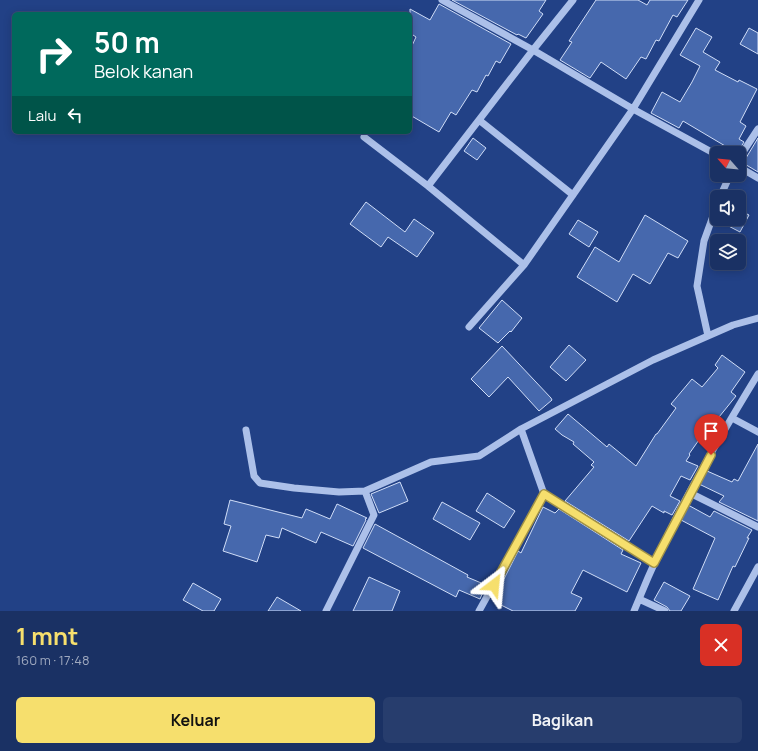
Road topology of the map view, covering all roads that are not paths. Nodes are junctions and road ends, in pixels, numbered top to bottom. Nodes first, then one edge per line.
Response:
1 (442, 0) edge
2 (573, 0) edge
3 (699, 0) edge
4 (533, 50) junction
5 (633, 109) junction
6 (479, 120) junction
7 (758, 128) edge
8 (364, 137) dead end
9 (746, 147) edge
10 (710, 151) edge
11 (746, 171) edge
12 (758, 178) edge
13 (428, 186) junction
14 (573, 195) junction
15 (710, 224) edge
16 (524, 265) junction
17 (758, 318) edge
18 (469, 327) dead end
19 (708, 336) junction
20 (758, 374) edge
21 (732, 418) junction
22 (521, 429) junction
23 (246, 430) dead end
24 (758, 432) edge
25 (365, 491) junction
26 (690, 493) junction
27 (544, 494) junction
28 (758, 527) edge
29 (654, 563) junction
30 (758, 568) edge
31 (639, 599) junction
32 (326, 611) edge
33 (479, 611) edge
34 (634, 611) edge
35 (665, 611) edge
36 (734, 611) edge

1 - 4 street
2 - 4 street
3 - 5 street
4 - 5 street
4 - 6 street
5 - 10 street
5 - 14 street
6 - 13 street
6 - 14 street
7 - 9 street
8 - 13 street
11 - 12 street
13 - 16 street
14 - 16 street
15 - 19 street
16 - 18 street
17 - 19 street
19 - 22 street
20 - 21 street
21 - 24 street
21 - 26 street
22 - 25 street
22 - 27 street
23 - 25 street
25 - 32 street
26 - 28 street
26 - 29 street
27 - 29 street
27 - 33 street
29 - 31 street
30 - 36 street
31 - 34 street
31 - 35 street

